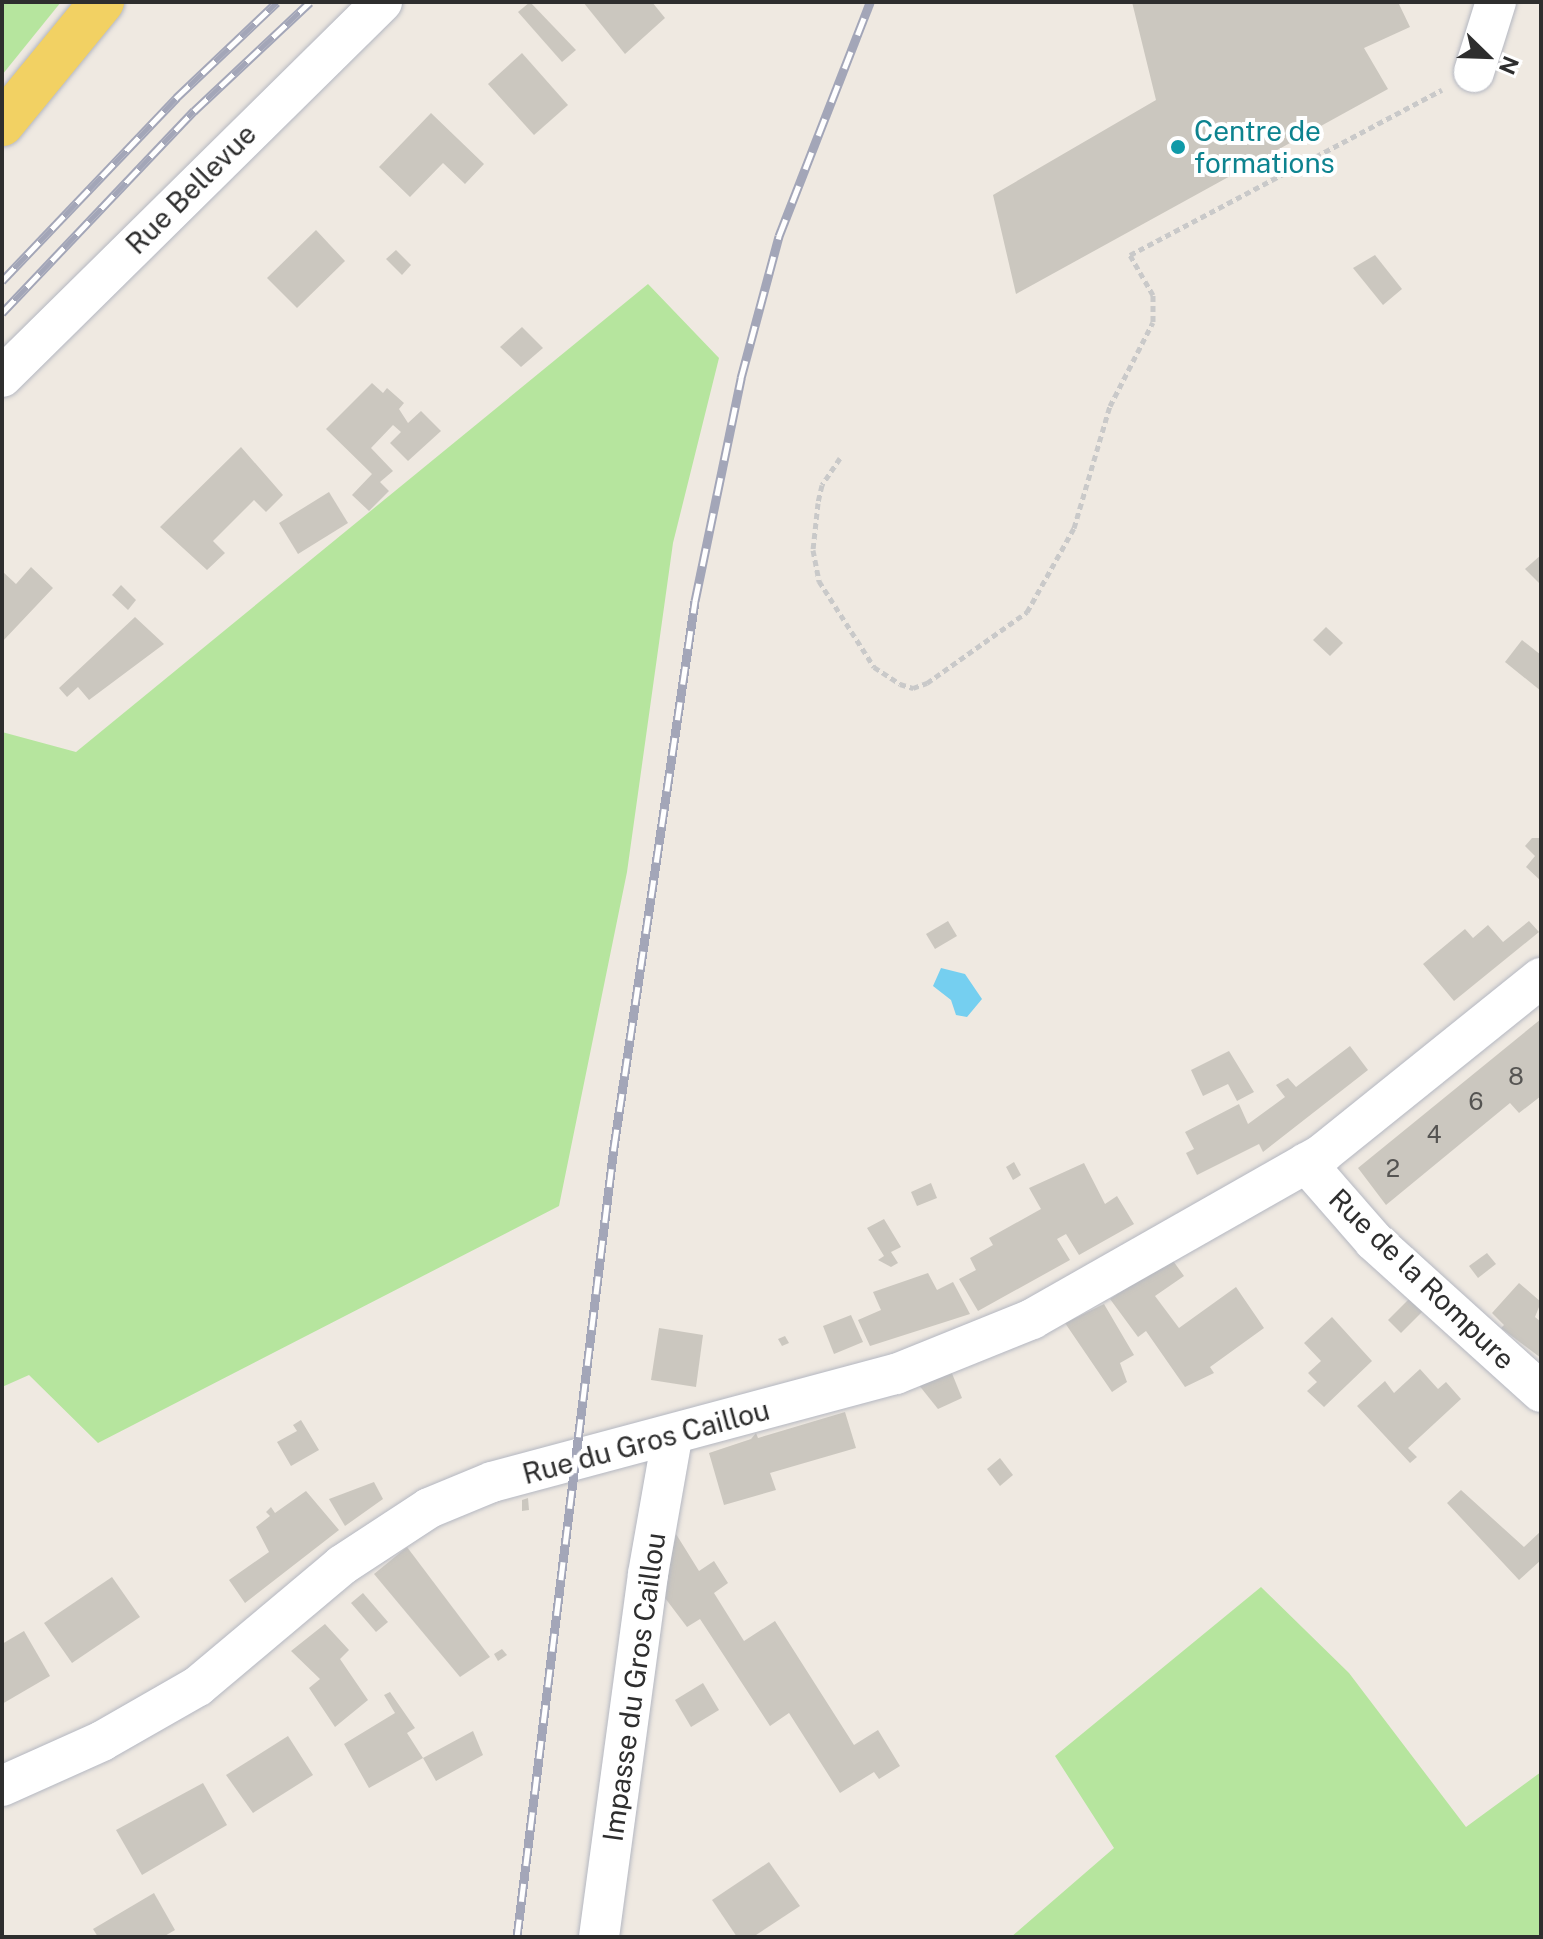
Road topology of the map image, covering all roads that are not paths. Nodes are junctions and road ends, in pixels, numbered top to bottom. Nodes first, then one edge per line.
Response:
1 (102, 2) edge
2 (382, 2) edge
3 (1496, 2) edge
4 (1474, 72) road end
5 (2, 124) edge
6 (2, 377) edge
7 (1541, 978) edge
8 (1314, 1158) junction
9 (1541, 1392) edge
10 (672, 1438) junction
11 (2, 1786) edge
12 (599, 1937) edge

1 - 5 main road
2 - 6 street, Rue Bellevue
3 - 4 street
7 - 8 street, Rue du Gros Caillou
8 - 9 street, Rue de la Rompure
8 - 10 street, Rue du Gros Caillou
10 - 11 street, Rue du Gros Caillou
10 - 12 street, Impasse du Gros Caillou

